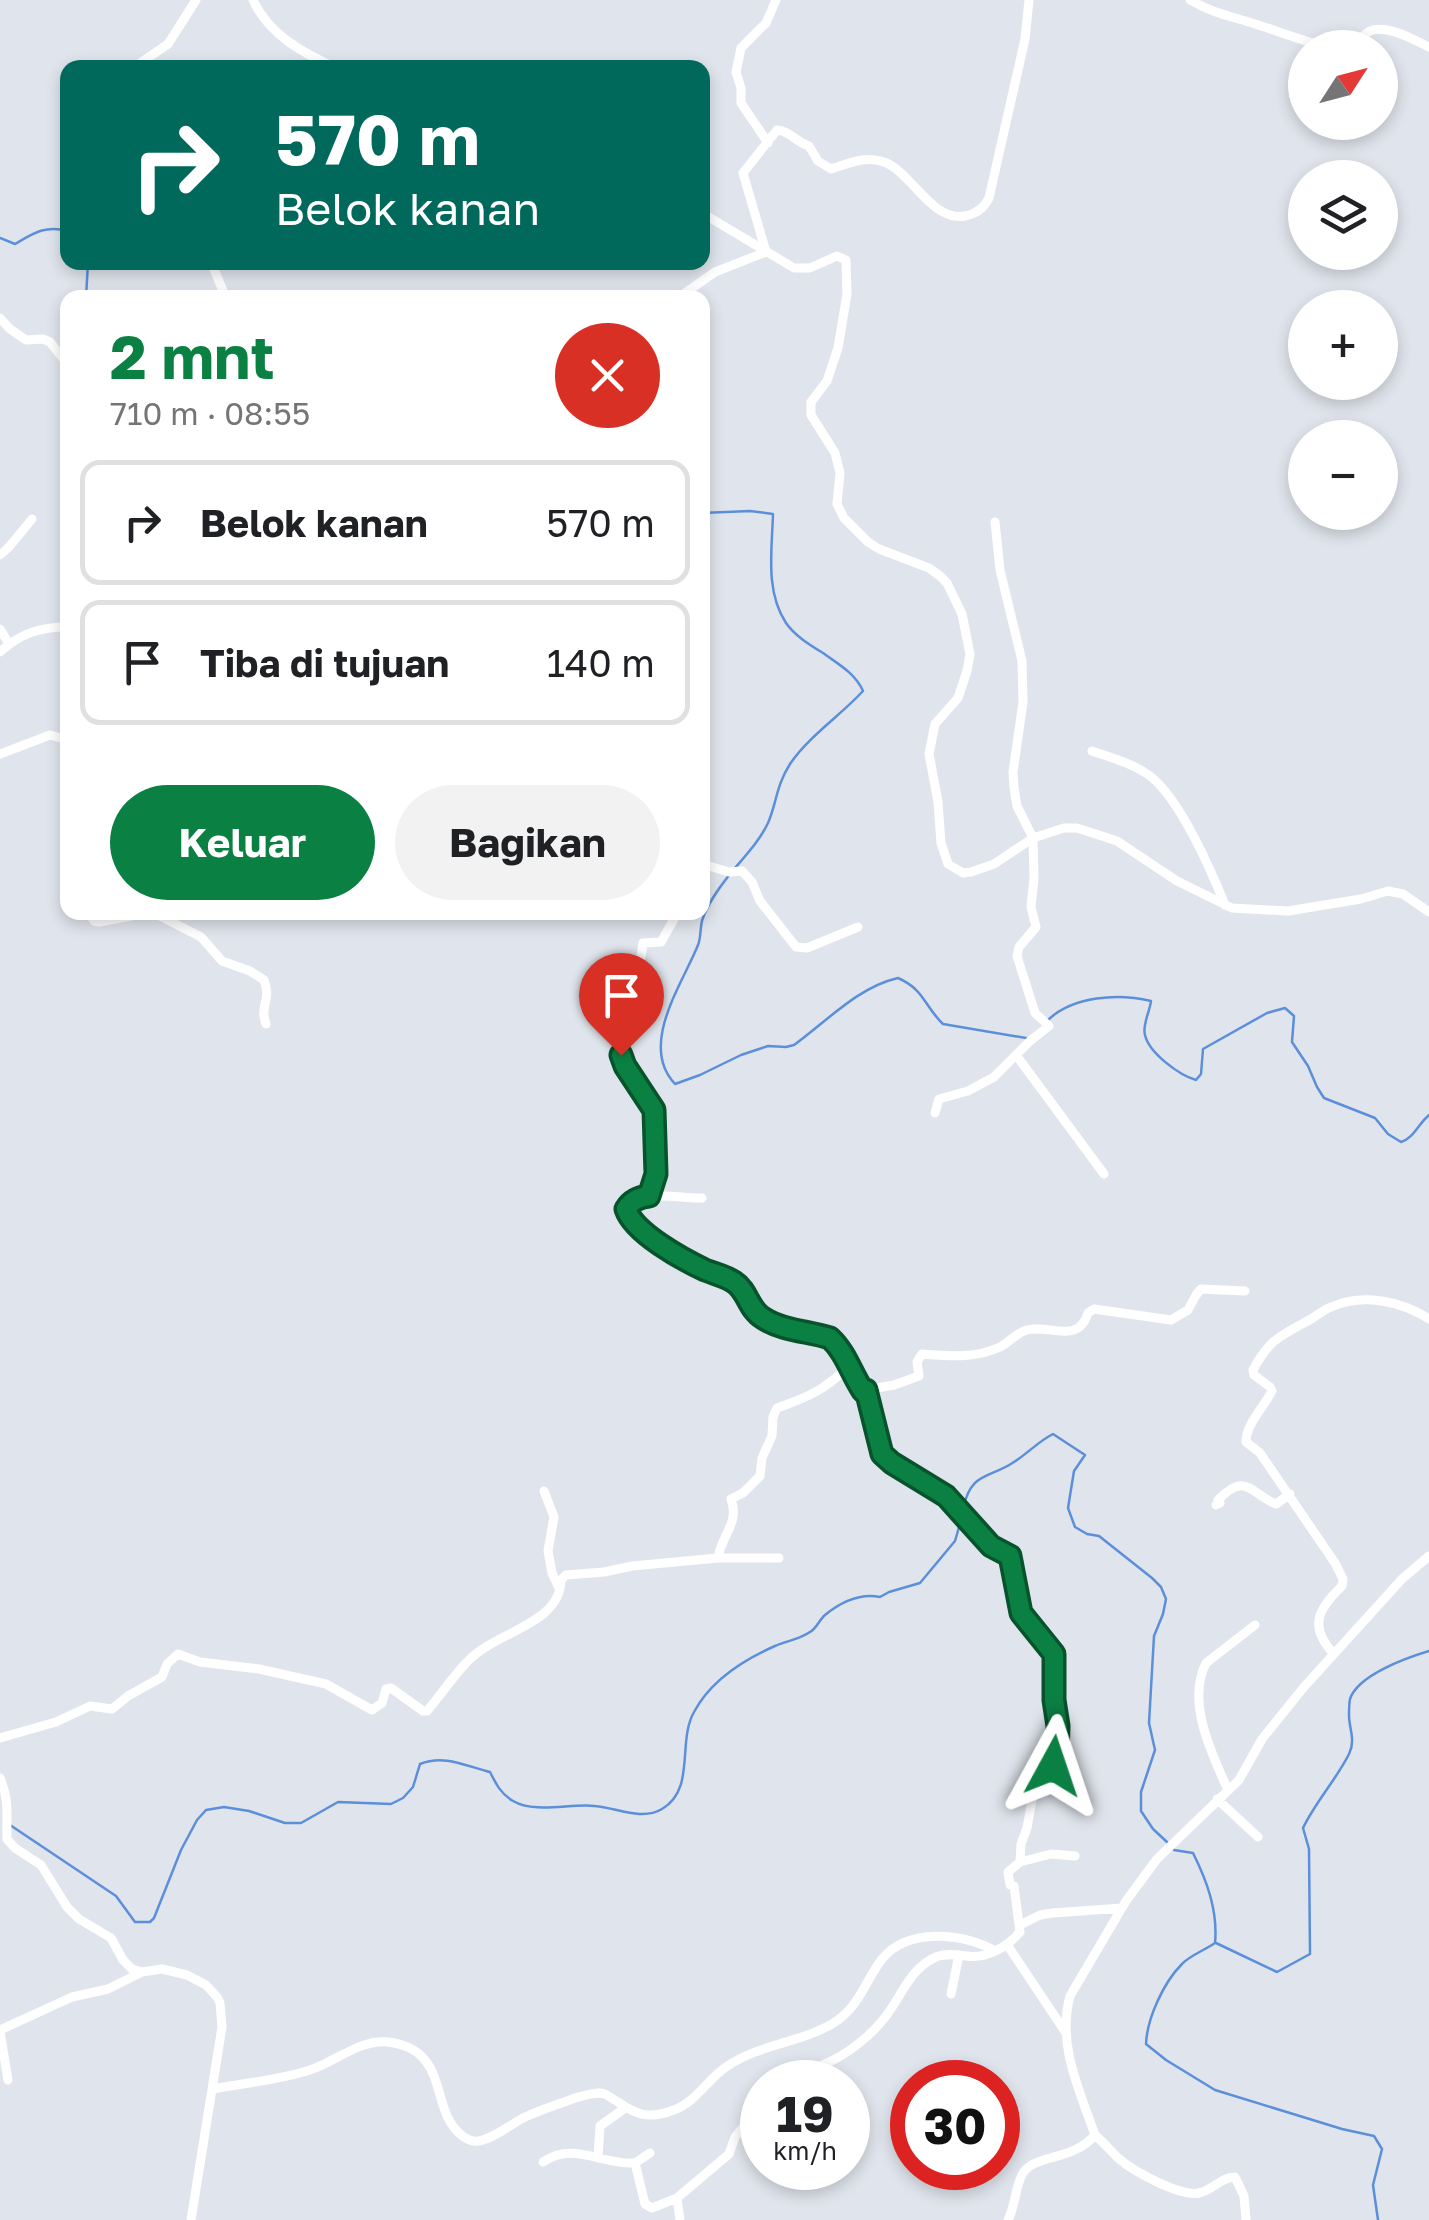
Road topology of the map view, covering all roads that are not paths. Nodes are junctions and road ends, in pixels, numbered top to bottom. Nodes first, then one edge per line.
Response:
1 (196, 0) edge
2 (253, 0) edge
3 (776, 0) edge
4 (1028, 0) edge
5 (1190, 0) edge
6 (1398, 35) edge
7 (1288, 36) edge
8 (1429, 47) edge
9 (145, 60) edge
10 (319, 60) edge
11 (768, 143) junction
12 (710, 218) edge
13 (766, 252) junction
14 (688, 290) edge
15 (0, 318) edge
16 (60, 354) edge
17 (32, 519) dead end
18 (995, 522) dead end
19 (0, 555) edge
20 (60, 628) edge
21 (0, 629) edge
22 (9, 644) junction
23 (0, 652) edge
24 (60, 736) edge
25 (1092, 752) dead end
26 (0, 754) edge
27 (1034, 838) junction
28 (710, 866) edge
29 (1225, 905) junction
30 (1429, 912) edge
31 (168, 920) edge
32 (673, 920) edge
33 (858, 927) dead end
34 (266, 1024) dead end
35 (1016, 1055) junction
36 (934, 1112) dead end
37 (1104, 1174) dead end
38 (649, 1196) junction
39 (702, 1198) dead end
40 (1245, 1291) dead end
41 (1429, 1319) edge
42 (850, 1365) junction
43 (866, 1390) junction
44 (544, 1491) dead end
45 (1290, 1494) junction
46 (1216, 1505) dead end
47 (1429, 1556) edge
48 (718, 1558) junction
49 (780, 1558) dead end
50 (551, 1570) junction
51 (540, 1576) dead end
52 (560, 1590) junction
53 (1255, 1625) dead end
54 (1333, 1653) junction
55 (0, 1738) edge
56 (0, 1778) edge
57 (1228, 1790) junction
58 (1217, 1800) junction
59 (1258, 1837) dead end
60 (1076, 1856) dead end
61 (1020, 1862) junction
62 (1122, 1908) junction
63 (1020, 1925) junction
64 (1008, 1946) junction
65 (995, 1951) junction
66 (960, 1955) junction
67 (142, 1972) junction
68 (951, 1994) dead end
69 (0, 2031) edge
70 (1066, 2033) junction
71 (833, 2060) edge
72 (8, 2080) dead end
73 (213, 2089) junction
74 (625, 2108) junction
75 (740, 2133) edge
76 (1095, 2134) junction
77 (650, 2152) dead end
78 (598, 2158) junction
79 (543, 2162) dead end
80 (635, 2163) junction
81 (677, 2198) junction
82 (191, 2220) edge
83 (680, 2220) edge
84 (1010, 2220) edge
85 (1246, 2220) edge

1 - 9 street
2 - 10 street
3 - 11 street
4 - 11 street
5 - 7 street
6 - 8 street
11 - 13 street
12 - 13 street
13 - 14 street
13 - 27 street
15 - 16 street
17 - 19 street
18 - 27 street
20 - 22 street
21 - 22 street
22 - 23 street
24 - 26 street
25 - 29 street
27 - 29 street
27 - 35 street
28 - 33 street
29 - 30 street
31 - 34 street
32 - 38 street
35 - 36 street
35 - 37 street
38 - 39 street
38 - 42 street
40 - 43 street
41 - 45 street
42 - 43 street
42 - 48 street
43 - 61 street
44 - 50 street
45 - 46 street
45 - 54 street
47 - 54 street
48 - 49 street
48 - 52 street
50 - 51 street
50 - 52 street
52 - 55 street
53 - 57 street
54 - 57 street
56 - 67 street
57 - 58 street
58 - 59 street
58 - 62 street
60 - 61 street
61 - 63 street
62 - 63 street
62 - 70 street
63 - 64 street
64 - 65 street
64 - 70 street
65 - 66 street
65 - 74 street
66 - 68 street
66 - 71 street
67 - 69 street
67 - 73 street
69 - 72 street
70 - 76 street
73 - 74 street
73 - 82 street
74 - 78 street
75 - 81 street
76 - 84 street
76 - 85 street
77 - 80 street
78 - 79 street
78 - 80 street
80 - 81 street
81 - 83 street

